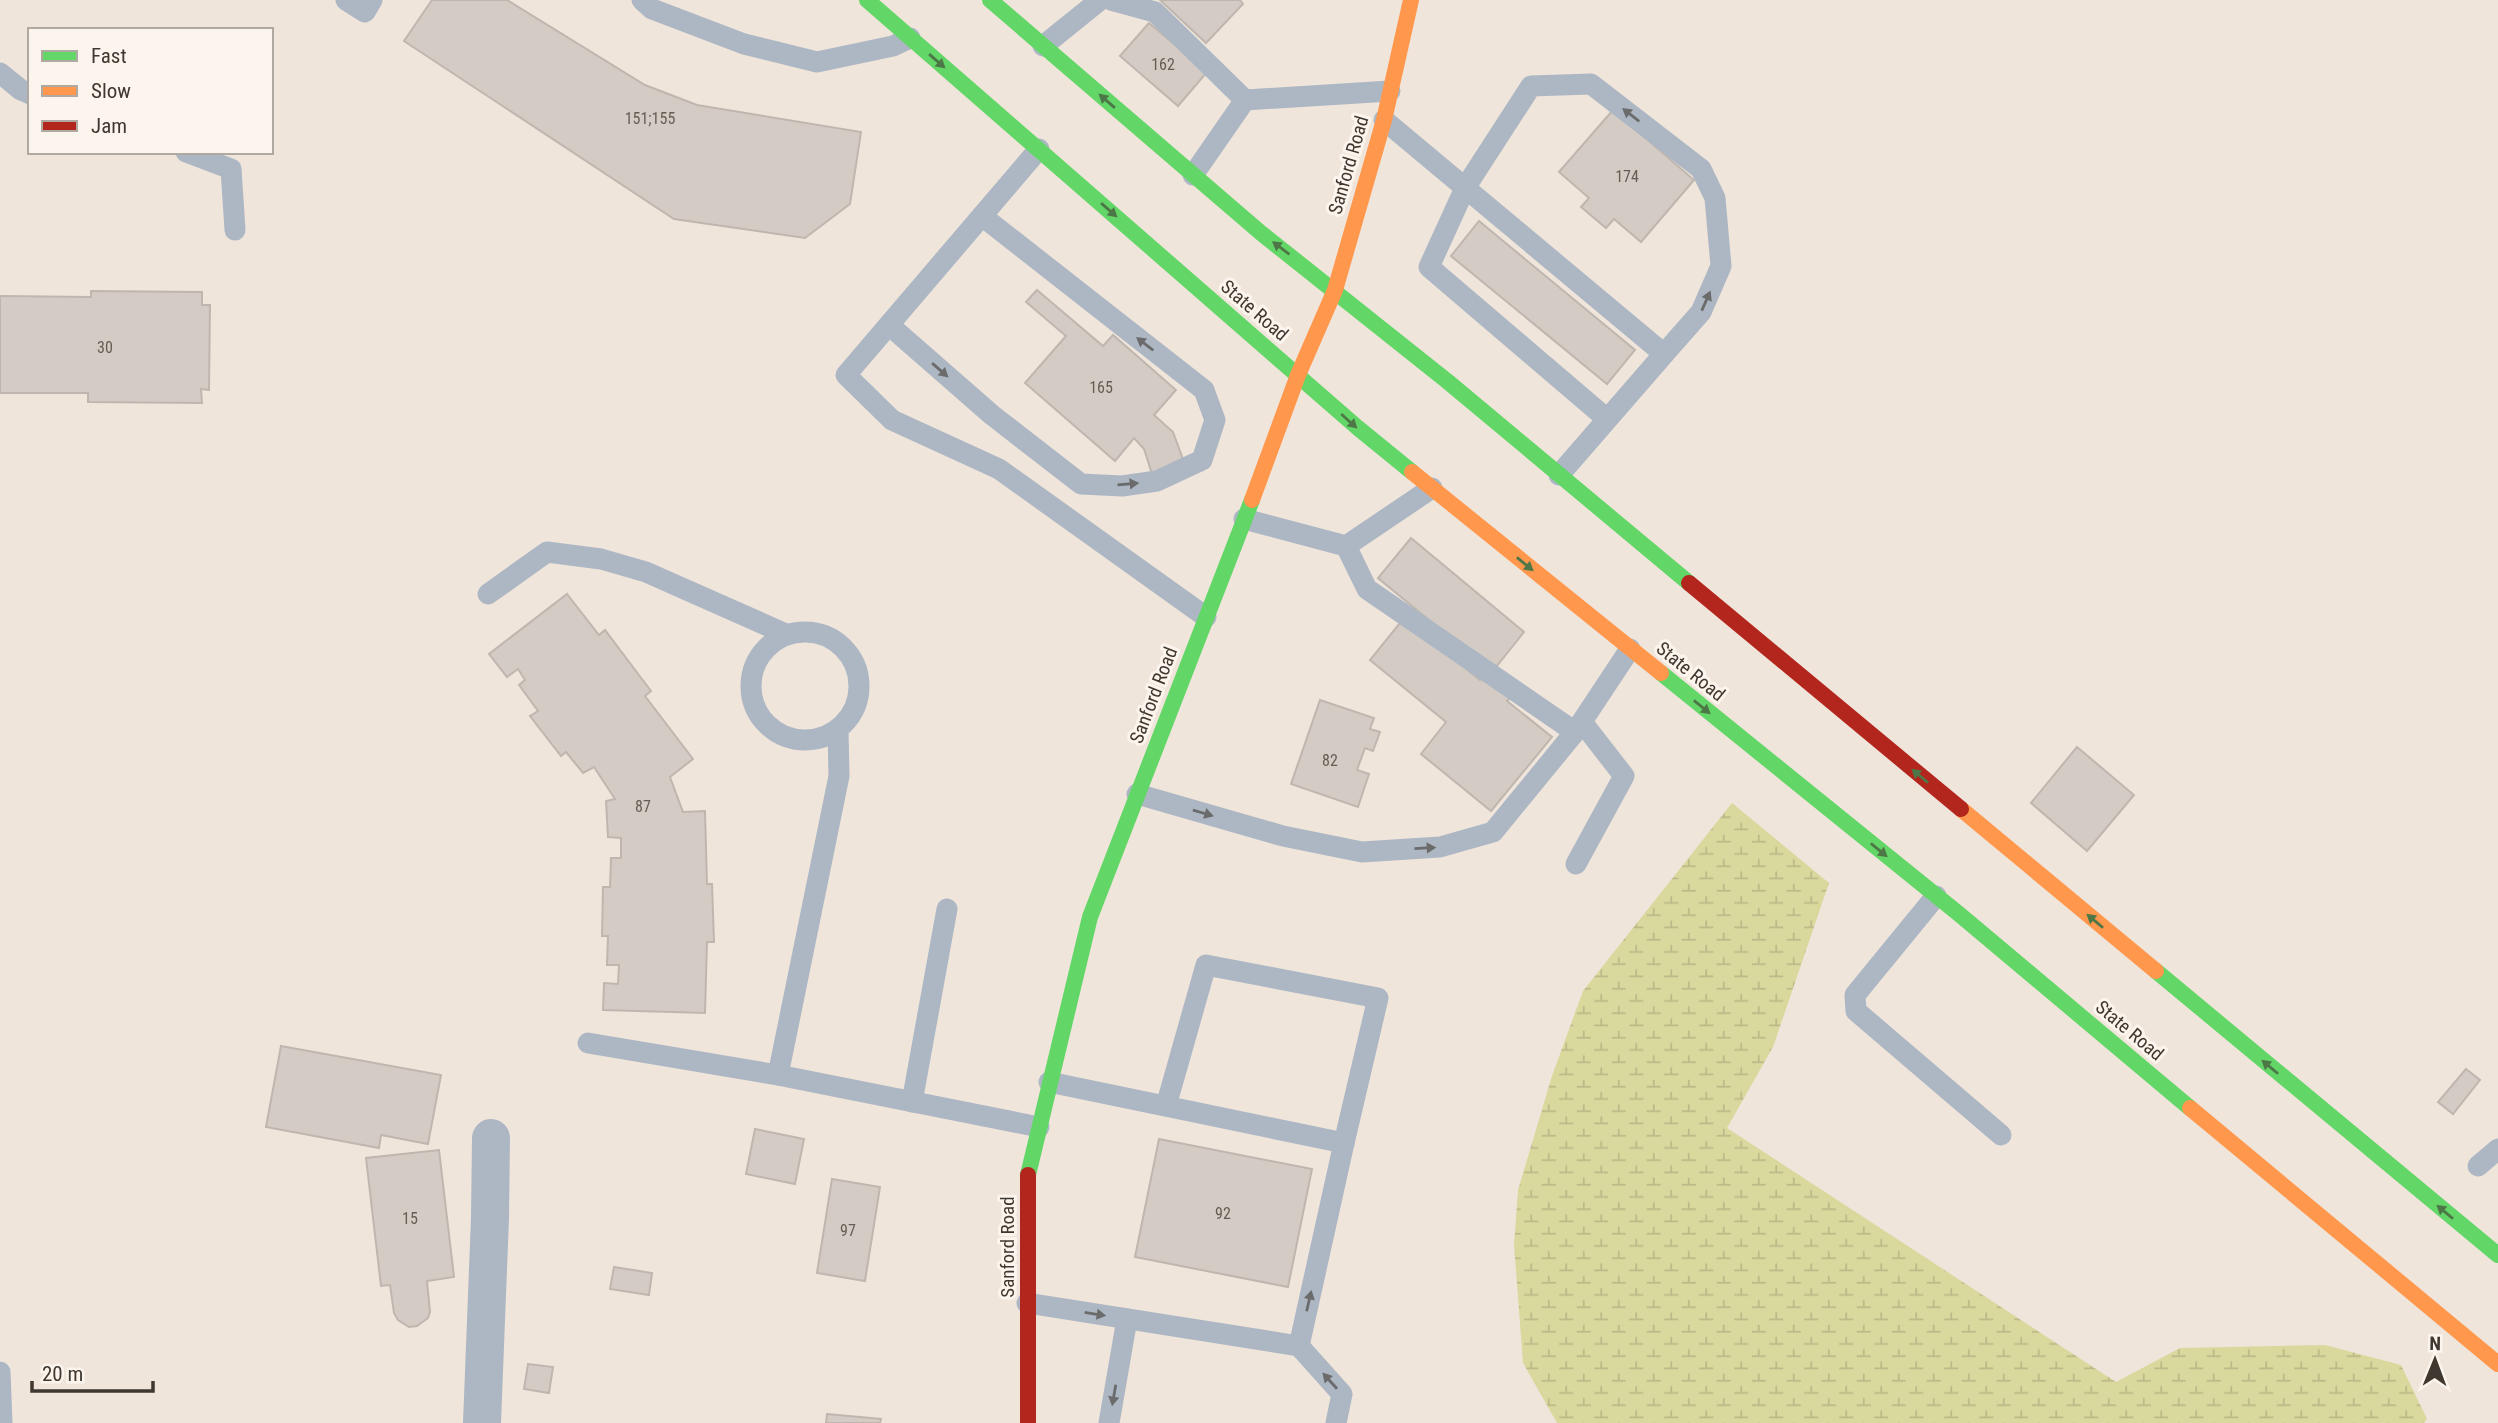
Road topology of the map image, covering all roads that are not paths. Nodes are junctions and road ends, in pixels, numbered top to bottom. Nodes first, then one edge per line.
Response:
1 (346, 0) edge
2 (372, 0) edge
3 (642, 0) edge
4 (867, 0) edge
5 (990, 0) edge
6 (1100, 0) edge
7 (1111, 0) edge
8 (1411, 0) edge
9 (910, 38) junction
10 (1043, 46) junction
11 (0, 73) edge
12 (1390, 91) junction
13 (28, 93) edge
14 (1245, 100) junction
15 (1384, 120) junction
16 (1039, 149) junction
17 (191, 154) edge
18 (1193, 175) junction
19 (1465, 188) junction
20 (982, 216) junction
21 (234, 230) dead end
22 (1335, 290) junction
23 (889, 325) junction
24 (1664, 354) junction
25 (1298, 375) junction
26 (1607, 419) junction
27 (1559, 475) junction
28 (1432, 488) junction
29 (1244, 519) junction
30 (1346, 546) junction
31 (488, 594) dead end
32 (1206, 617) junction
33 (786, 634) junction
34 (1630, 649) junction
35 (1578, 727) junction
36 (838, 730) junction
37 (1137, 794) junction
38 (1576, 864) dead end
39 (1936, 896) junction
40 (947, 909) dead end
41 (588, 1043) dead end
42 (778, 1075) junction
43 (1049, 1082) junction
44 (912, 1102) junction
45 (1166, 1106) junction
46 (1039, 1127) junction
47 (2001, 1135) dead end
48 (491, 1139) dead end
49 (1344, 1143) junction
50 (2498, 1149) edge
51 (2478, 1166) dead end
52 (2498, 1255) edge
53 (1027, 1303) junction
54 (1127, 1319) junction
55 (1299, 1346) junction
56 (2498, 1364) edge
57 (0, 1373) edge
58 (2, 1423) edge
59 (482, 1423) edge
60 (1028, 1423) edge
61 (1110, 1423) edge
62 (1336, 1423) edge

1 - 2 lane
3 - 9 lane
4 - 9 main road, State Road
5 - 10 main road
6 - 10 lane
7 - 14 lane
8 - 12 main road, Sanford Road
9 -> 16 main road, State Road
18 -> 10 main road
11 - 13 lane
12 - 14 lane
12 - 15 main road, Sanford Road
14 - 18 lane
15 - 19 lane
15 - 22 main road, Sanford Road
16 - 20 lane
16 -> 25 main road, State Road
17 - 21 lane
22 -> 18 main road
19 - 24 lane
24 -> 19 lane
19 - 26 lane
20 - 23 lane
23 -> 20 lane
22 - 25 main road, Sanford Road
22 - 27 main road
23 - 32 lane
24 - 26 lane
25 -> 28 main road, State Road
25 - 29 main road, Sanford Road
26 - 27 lane
52 -> 27 main road
28 - 30 lane
28 -> 34 main road, State Road
29 - 30 lane
29 - 32 main road, Sanford Road
30 - 35 lane
31 - 33 lane
32 - 37 main road, Sanford Road
33 - 36 lane
33 - 36 lane
34 - 35 lane
34 -> 39 main road, State Road
37 -> 35 lane
35 - 38 lane
36 - 42 lane
37 - 43 main road, Sanford Road
39 - 47 lane
39 - 56 main road, State Road
40 - 44 lane
41 - 42 lane
42 - 44 lane
43 - 45 lane
43 - 46 main road, Sanford Road
44 - 46 lane
45 - 49 lane
45 - 49 lane
46 - 53 main road, Sanford Road
48 - 59 street
55 -> 49 lane
50 - 51 lane
53 -> 54 lane
53 - 60 main road, Sanford Road
54 - 55 lane
54 -> 61 lane
62 -> 55 lane
57 - 58 lane

